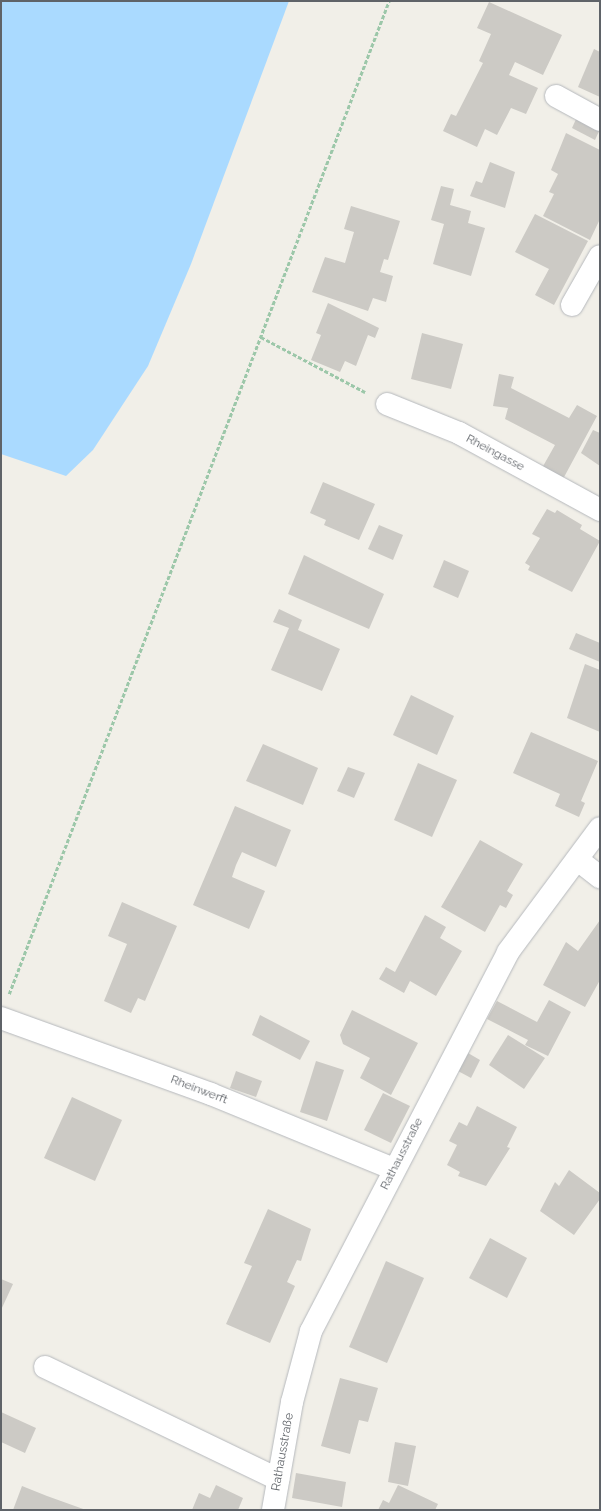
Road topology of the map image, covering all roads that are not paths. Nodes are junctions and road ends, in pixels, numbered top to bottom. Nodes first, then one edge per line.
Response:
1 (556, 96) dead end
2 (600, 120) edge
3 (600, 256) edge
4 (572, 305) dead end
5 (387, 404) road end
6 (600, 510) edge
7 (600, 828) edge
8 (578, 860) junction
9 (600, 877) edge
10 (4, 1009) edge
11 (394, 1169) junction
12 (45, 1367) dead end
13 (278, 1479) junction
14 (273, 1510) edge

1 - 2 street
3 - 4 street
5 - 6 street, Rheingasse
7 - 8 street, Rathausstraße
8 - 9 street
8 - 11 street, Rathausstraße
10 - 11 street, Rheinwerft
11 - 13 street, Rathausstraße
12 - 13 street
13 - 14 street, Rathausstraße

